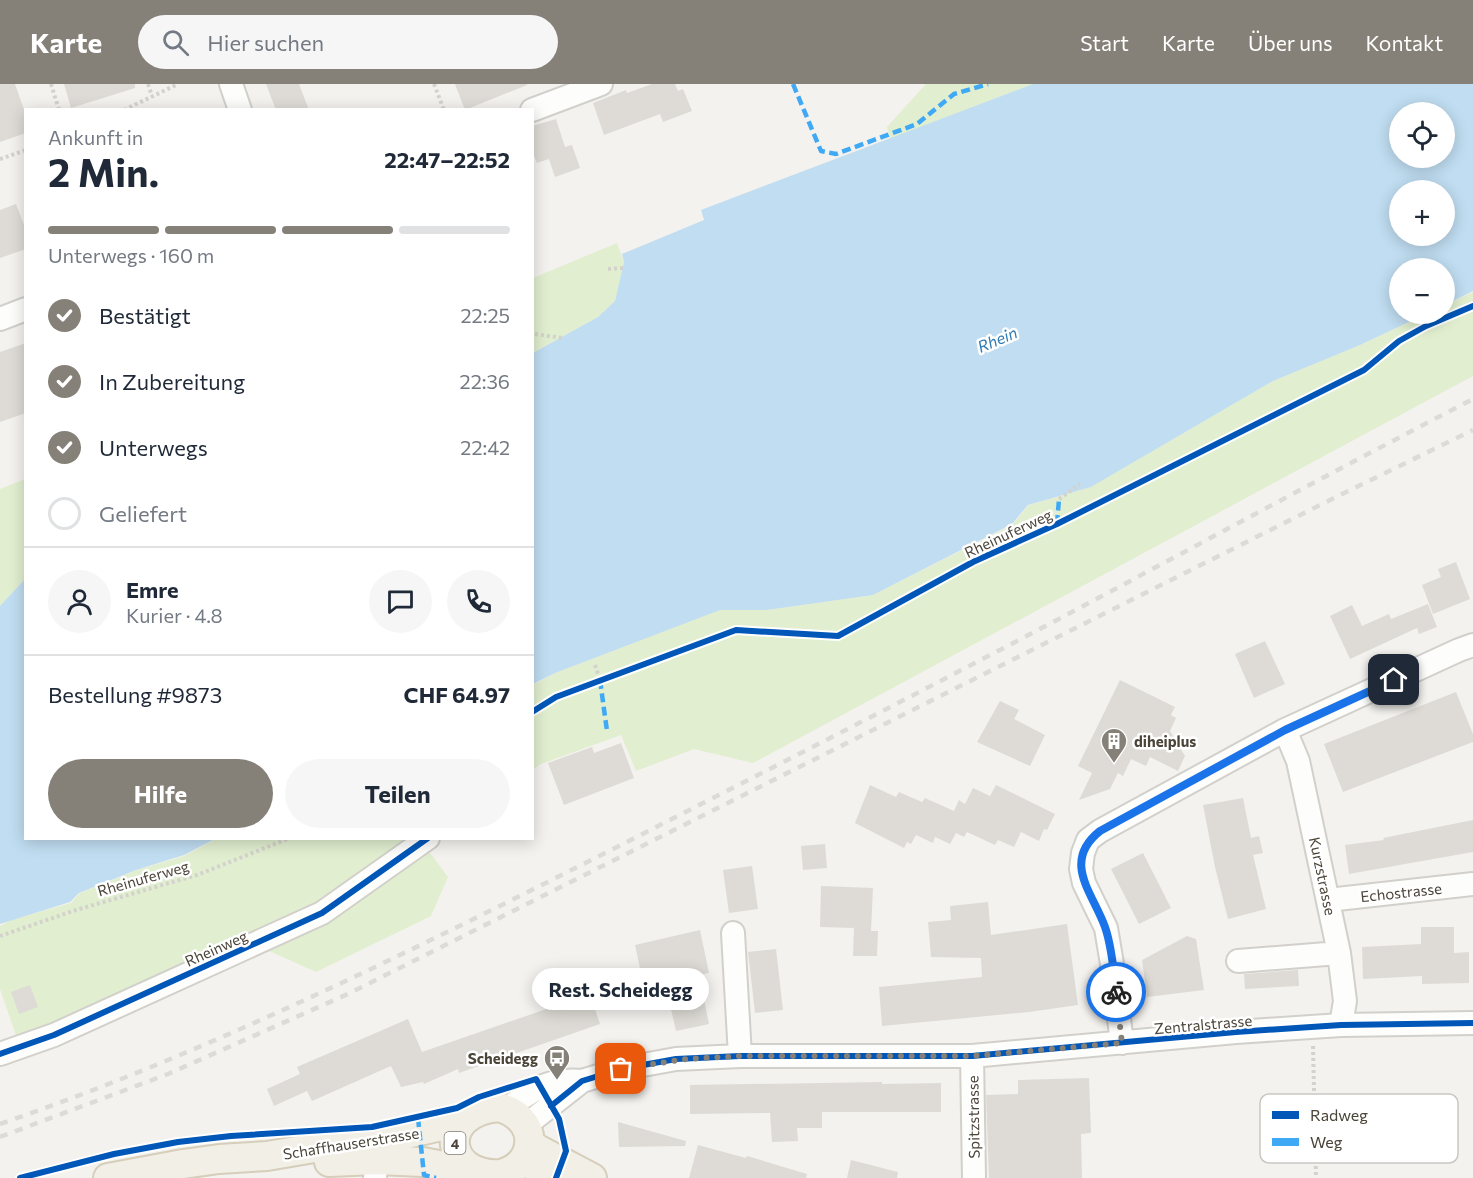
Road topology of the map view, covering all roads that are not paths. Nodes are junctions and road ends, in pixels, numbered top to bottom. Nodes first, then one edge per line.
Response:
1 (231, 84) edge
2 (601, 84) edge
3 (239, 108) edge
4 (534, 109) edge
5 (24, 310) edge
6 (0, 319) edge
7 (1473, 645) edge
8 (1285, 730) junction
9 (425, 840) edge
10 (1473, 884) edge
11 (1328, 900) junction
12 (733, 933) dead end
13 (1339, 953) junction
14 (1238, 961) dead end
15 (1473, 1023) edge
16 (1341, 1025) junction
17 (1122, 1043) junction
18 (0, 1054) edge
19 (740, 1056) junction
20 (972, 1056) junction
21 (469, 1117) junction
22 (520, 1126) junction
23 (380, 1159) edge
24 (480, 1175) edge
25 (590, 1177) edge
26 (108, 1178) edge
27 (540, 1178) edge
28 (974, 1178) edge

1 - 3 street
2 - 4 street
5 - 6 street
7 - 8 street
8 - 11 street, Kurzstrasse
8 - 17 street
9 - 18 street, Rheinweg
10 - 11 street, Echostrasse
11 - 13 street, Kurzstrasse
12 - 19 street
13 - 14 street
13 - 16 street, Kurzstrasse
15 - 16 street, Zentralstrasse
16 - 17 street, Zentralstrasse
17 - 20 street, Zentralstrasse
19 - 20 street, Zentralstrasse
19 - 22 street, Zentralstrasse
20 - 28 street, Spitzstrasse
21 - 22 main road, 4
21 - 23 main road, Schaffhauserstrasse / 4
21 - 24 main road, 4
22 - 24 main road, 4
22 - 25 main road
23 - 24 main road, Schaffhauserstrasse / 4
23 - 26 main road, Schaffhauserstrasse / 4
25 - 27 main road

